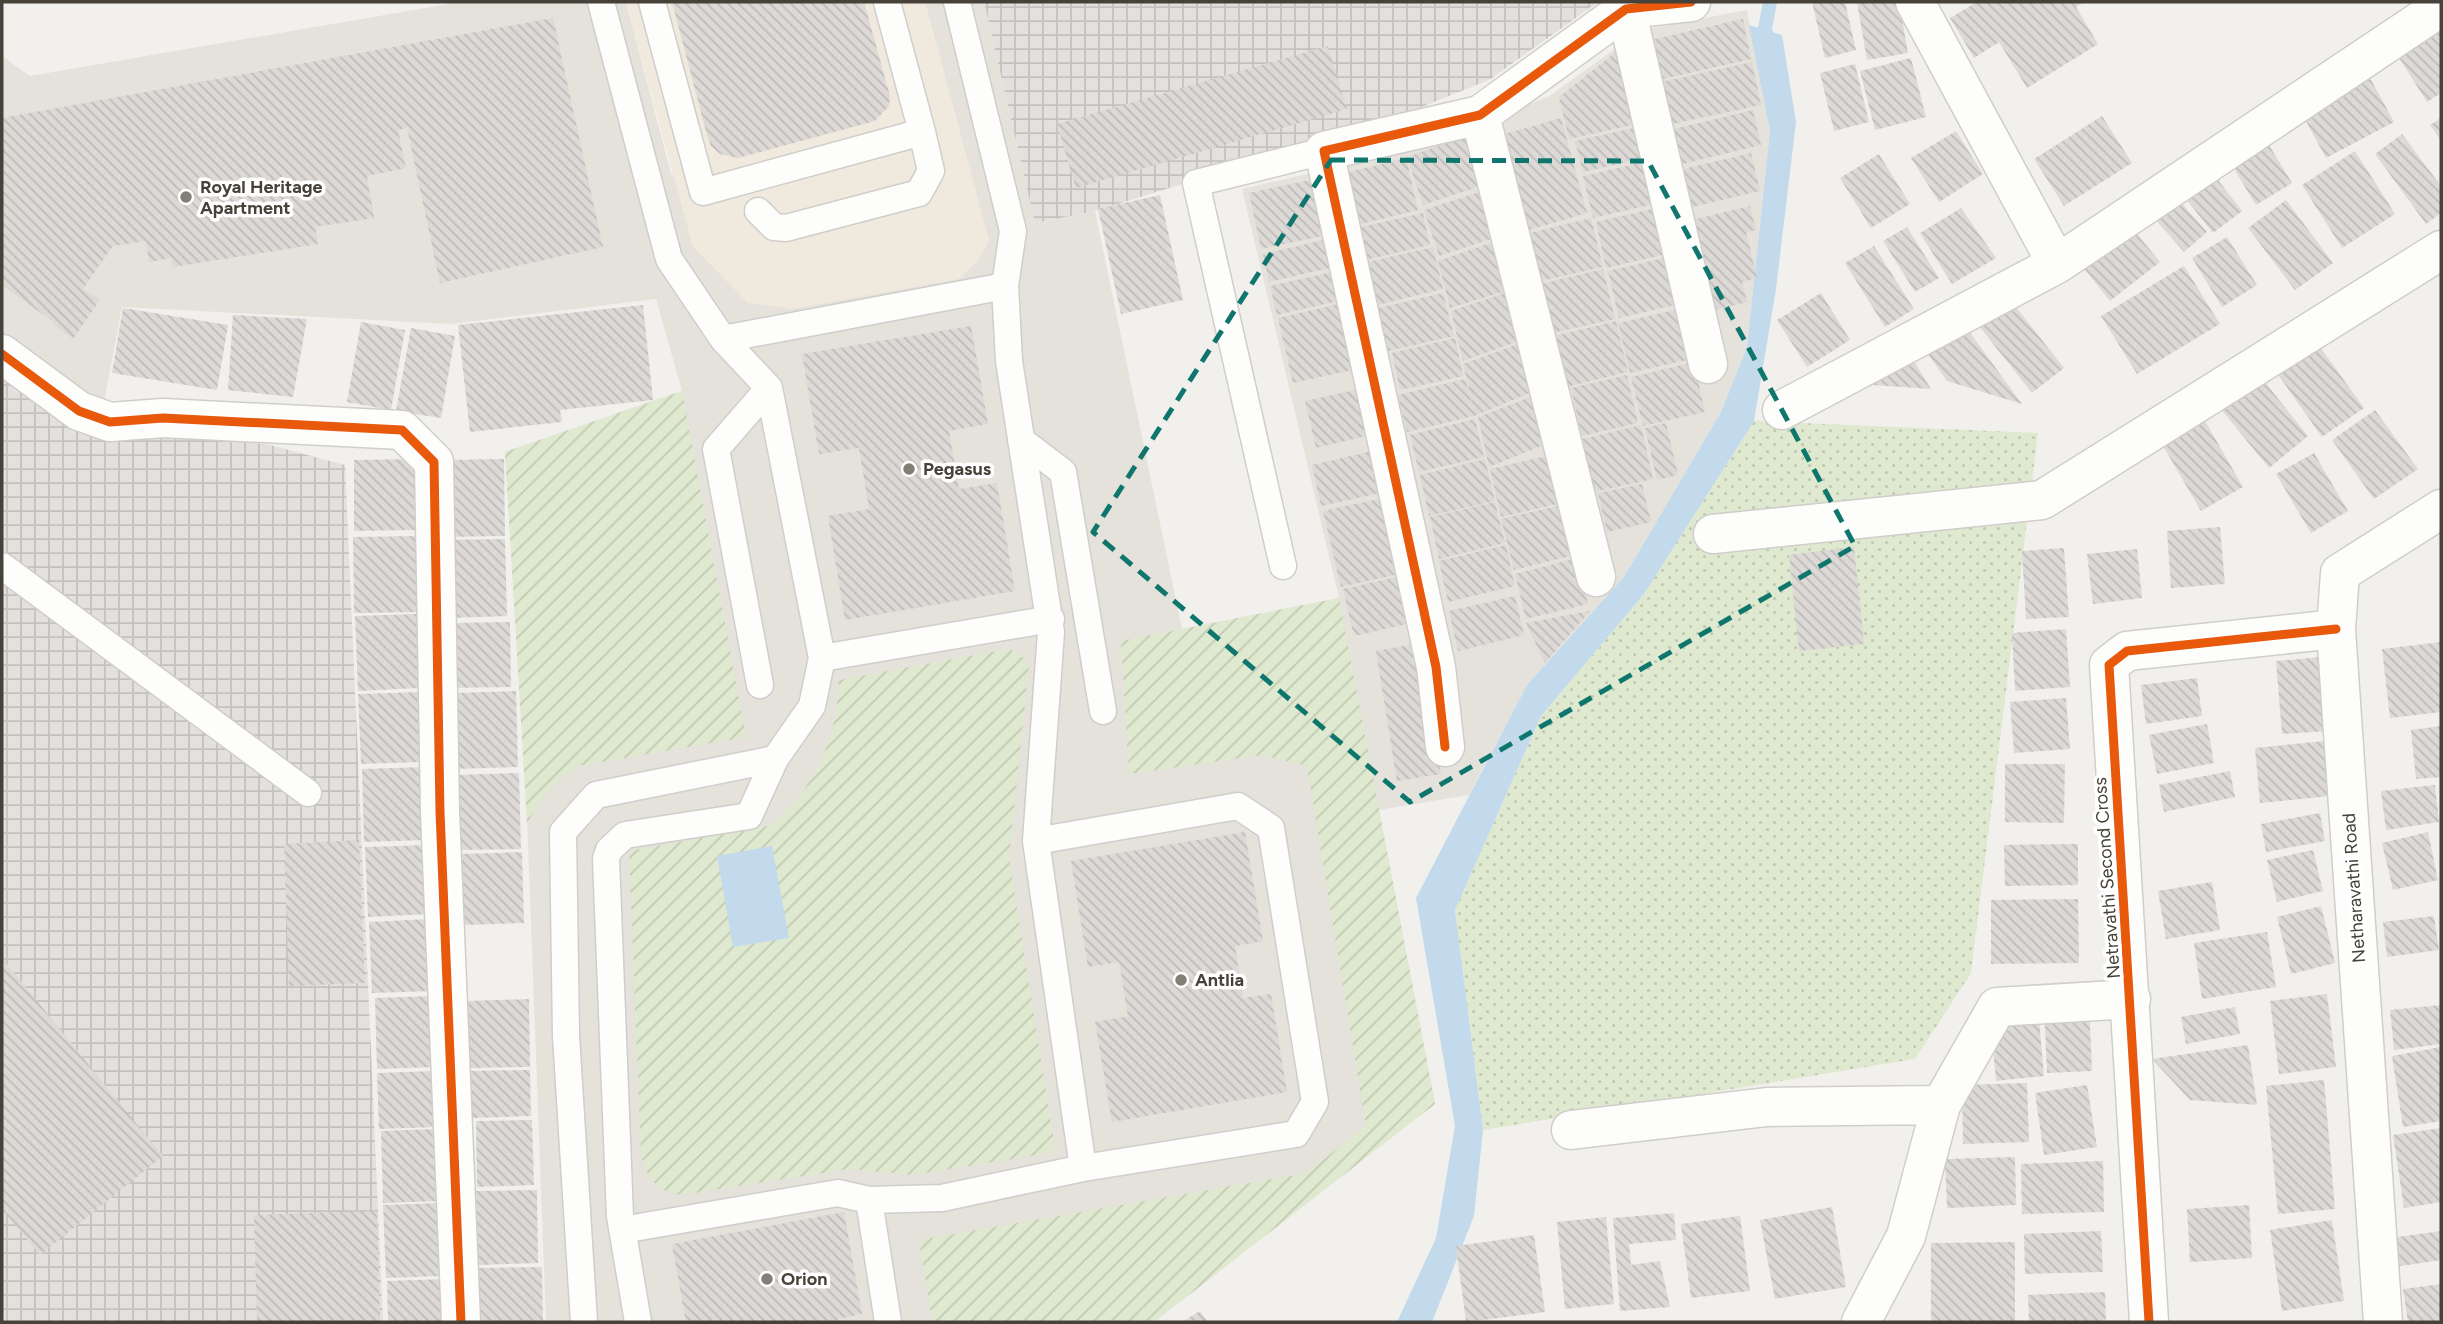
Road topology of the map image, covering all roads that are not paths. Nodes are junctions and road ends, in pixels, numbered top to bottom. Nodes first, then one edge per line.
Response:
1 (601, 2) edge
2 (652, 2) edge
3 (887, 2) edge
4 (957, 2) edge
5 (1691, 2) edge
6 (1915, 2) edge
7 (2441, 7) edge
8 (1626, 9) junction
9 (1480, 115) junction
10 (922, 132) junction
11 (1324, 151) junction
12 (758, 211) dead end
13 (2441, 250) edge
14 (2057, 264) junction
15 (1004, 286) junction
16 (723, 339) junction
17 (2, 354) edge
18 (1708, 364) dead end
19 (769, 388) junction
20 (1782, 410) dead end
21 (1021, 440) junction
22 (2441, 509) edge
23 (1713, 534) dead end
24 (2, 566) edge
25 (1283, 566) dead end
26 (1596, 577) dead end
27 (1051, 619) junction
28 (2336, 629) junction
29 (822, 658) junction
30 (760, 685) dead end
31 (1103, 711) dead end
32 (1446, 747) dead end
33 (775, 759) junction
34 (308, 793) dead end
35 (1036, 841) junction
36 (2131, 999) junction
37 (1941, 1105) junction
38 (1571, 1130) dead end
39 (1083, 1168) junction
40 (869, 1200) junction
41 (622, 1230) junction
42 (461, 1322) edge
43 (584, 1322) edge
44 (638, 1322) edge
45 (888, 1322) edge
46 (1861, 1322) edge
47 (2149, 1322) edge
48 (2383, 1322) edge

1 - 16 lane
2 - 10 lane
3 - 10 lane
4 - 15 lane
5 - 8 street
6 - 14 street
7 - 14 street
8 - 9 street
8 - 18 street
9 - 11 street
9 - 26 street
10 - 12 lane
11 - 25 lane
11 - 32 street
13 - 23 street
14 - 20 street
15 - 16 lane
15 - 21 lane
16 - 19 lane
17 - 42 street
19 - 29 lane
19 - 30 lane
21 - 27 lane
21 - 31 lane
22 - 28 street, Netharavathi Road
24 - 34 lane
27 - 29 lane
27 - 35 lane
28 - 36 street, Netravathi Second Cross
28 - 48 street, Netharavathi Road
29 - 33 lane
33 - 41 lane
33 - 43 lane
35 - 39 lane
35 - 39 lane
36 - 37 street
36 - 47 street, Netravathi Second Cross
37 - 38 street
37 - 46 street
39 - 40 lane
40 - 41 lane
40 - 45 lane
41 - 44 lane

